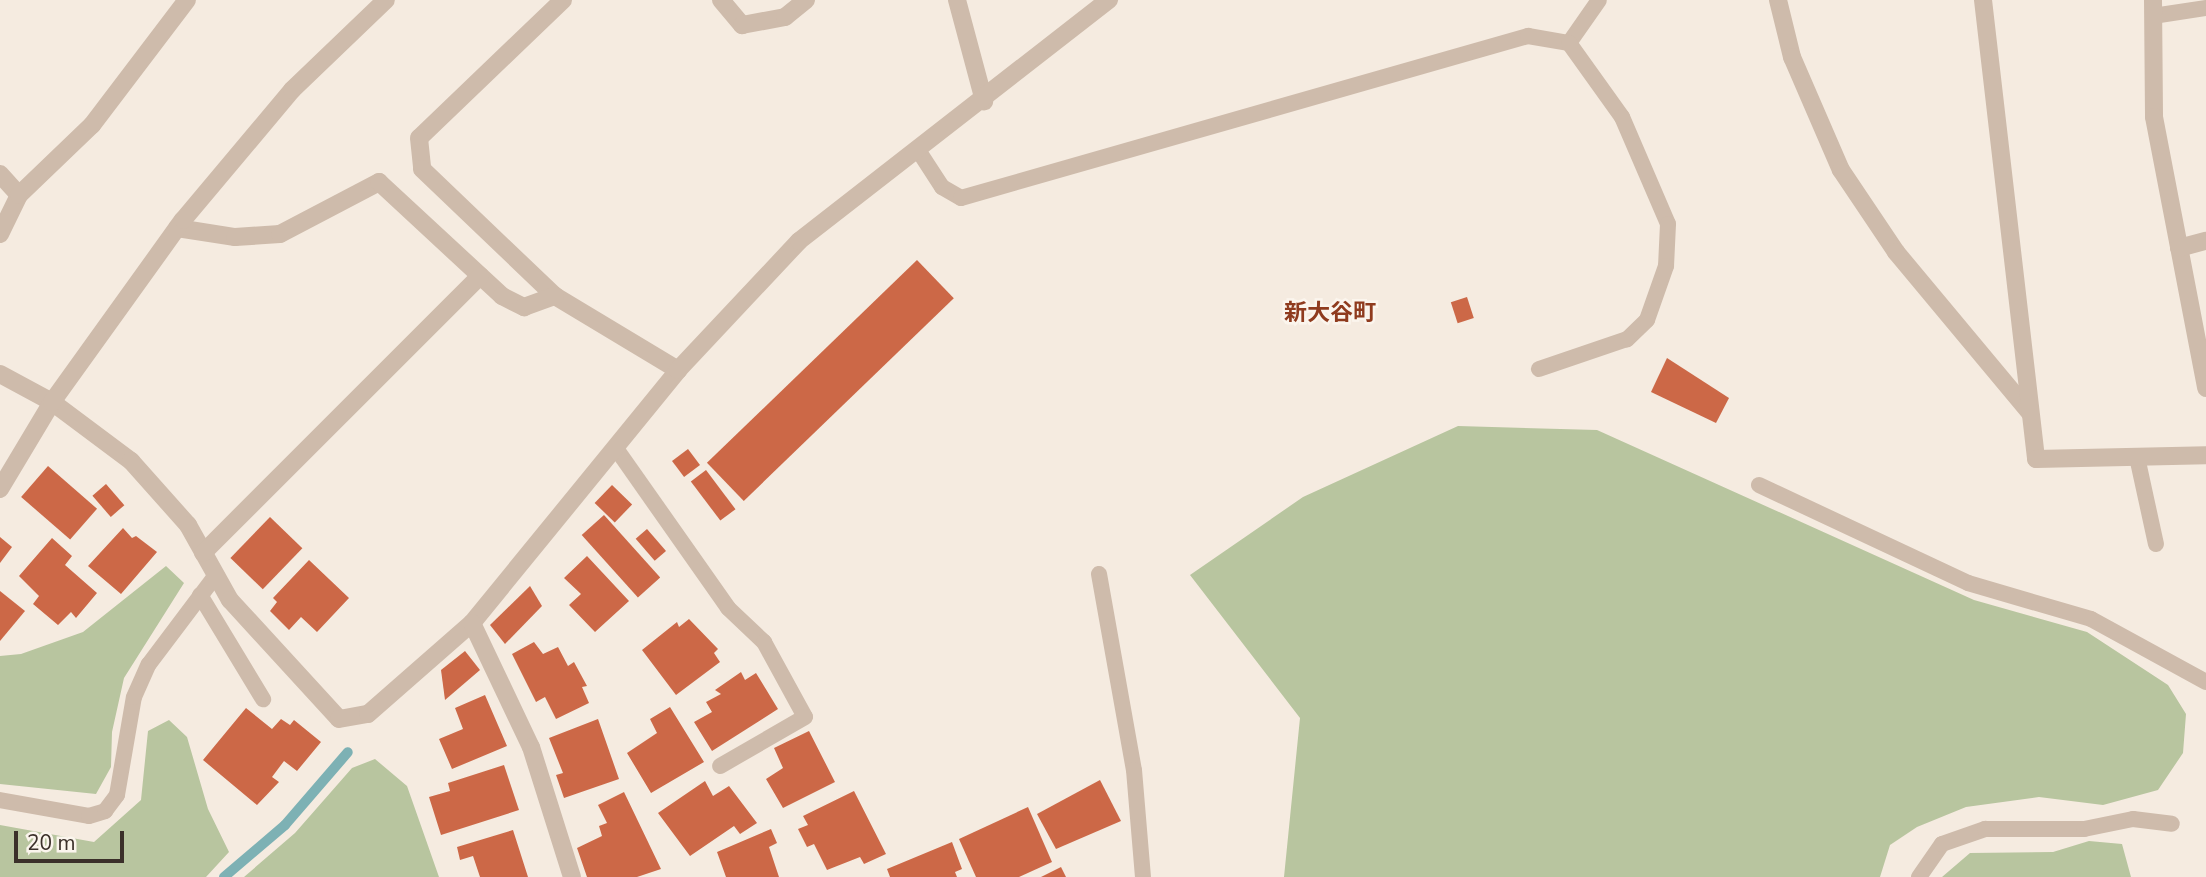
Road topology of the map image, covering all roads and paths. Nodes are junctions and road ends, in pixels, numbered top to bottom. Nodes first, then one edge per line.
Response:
1 (187, 0) edge
2 (386, 0) edge
3 (564, 0) edge
4 (721, 0) edge
5 (806, 0) edge
6 (957, 0) edge
7 (1109, 0) edge
8 (1599, 0) edge
9 (1778, 0) edge
10 (1983, 0) edge
11 (2153, 8) edge
12 (2206, 8) edge
13 (1569, 43) junction
14 (984, 101) junction
15 (918, 150) junction
16 (0, 174) edge
17 (19, 195) junction
18 (177, 228) junction
19 (0, 234) edge
20 (2206, 241) edge
21 (2179, 248) junction
22 (481, 276) junction
23 (555, 296) junction
24 (1539, 369) dead end
25 (678, 370) junction
26 (0, 374) edge
27 (2206, 388) edge
28 (52, 402) junction
29 (2030, 413) junction
30 (615, 447) junction
31 (2206, 455) edge
32 (2137, 457) junction
33 (1759, 485) dead end
34 (0, 489) edge
35 (2157, 544) dead end
36 (203, 553) junction
37 (1099, 574) dead end
38 (216, 575) junction
39 (200, 595) junction
40 (472, 623) junction
41 (2206, 682) edge
42 (263, 699) dead end
43 (720, 766) dead end
44 (0, 800) edge
45 (2172, 824) dead end
46 (572, 877) edge
47 (1143, 877) edge
48 (1919, 877) edge

1 - 17 street
2 - 18 street
3 - 23 street
4 - 5 street
6 - 14 street
7 - 14 street
8 - 13 lane
9 - 29 street
10 - 29 street
11 - 12 lane
11 - 21 street
13 - 15 lane
13 - 24 lane
14 - 15 street
15 - 25 street
16 - 17 street
17 - 19 street
18 - 22 street
18 - 28 street
20 - 21 street
21 - 27 street
22 - 23 street
22 - 36 street
23 - 25 street
25 - 30 street
26 - 28 street
28 - 34 street
28 - 36 street
29 - 32 street
30 - 40 street
30 - 43 lane
31 - 32 street
32 - 35 lane
33 - 41 lane
36 - 38 street
37 - 47 lane
38 - 39 lane
38 - 40 street
39 - 42 lane
39 - 44 lane
40 - 46 street
45 - 48 lane

